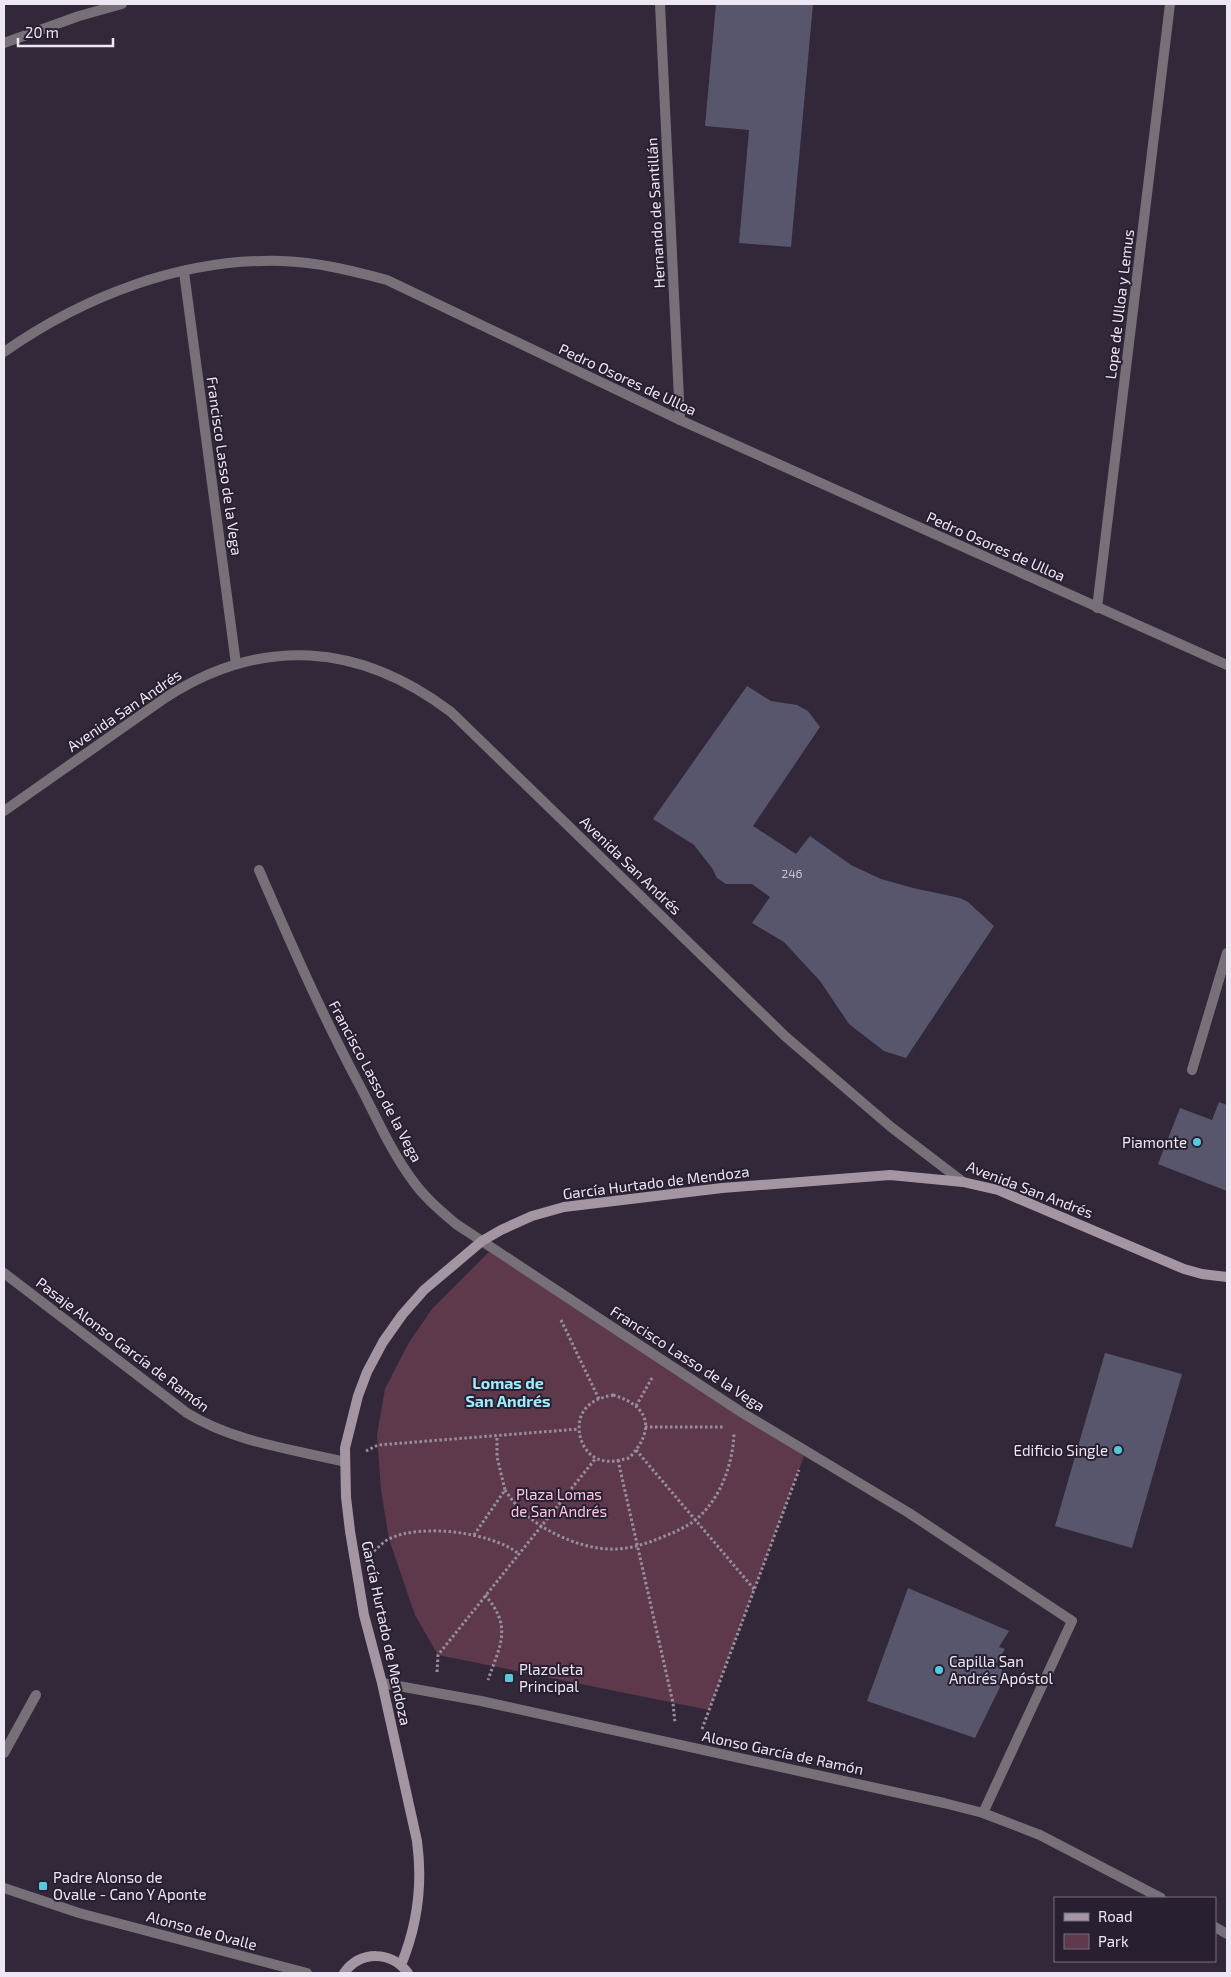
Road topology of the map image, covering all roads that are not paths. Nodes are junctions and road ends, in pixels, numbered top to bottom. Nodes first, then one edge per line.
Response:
1 (122, 4) edge
2 (660, 4) edge
3 (1170, 4) edge
4 (4, 43) edge
5 (184, 272) junction
6 (4, 352) edge
7 (680, 420) junction
8 (1097, 608) junction
9 (236, 664) junction
10 (1227, 665) edge
11 (4, 811) edge
12 (259, 870) dead end
13 (1227, 953) edge
14 (1192, 1070) dead end
15 (963, 1182) junction
16 (482, 1241) junction
17 (4, 1273) edge
18 (1227, 1277) edge
19 (345, 1462) junction
20 (382, 1683) junction
21 (36, 1695) dead end
22 (4, 1753) edge
23 (982, 1813) junction
24 (4, 1888) edge
25 (1159, 1897) edge
26 (1216, 1928) edge
27 (1227, 1934) edge
28 (401, 1965) junction
29 (307, 1973) edge
30 (344, 1973) edge
31 (408, 1973) edge

1 - 4 street
2 - 7 street, Hernando de Santillán
3 - 8 street, Lope de Ulloa y Lemus
5 - 6 street, Pedro Osores de Ulloa
5 - 7 street, Pedro Osores de Ulloa
5 - 9 street, Francisco Lasso de la Vega
7 - 8 street, Pedro Osores de Ulloa
8 - 10 street, Pedro Osores de Ulloa
9 - 11 street, Avenida San Andrés
9 - 15 street, Avenida San Andrés
12 - 16 street, Francisco Lasso de la Vega
13 - 14 street
15 - 16 street, García Hurtado de Mendoza
15 - 18 street, Avenida San Andrés
16 - 19 street, García Hurtado de Mendoza
16 - 23 street, Francisco Lasso de la Vega
17 - 19 street, Pasaje Alonso García de Ramón
19 - 20 street, García Hurtado de Mendoza
20 - 23 street, Alonso García de Ramón
20 - 28 street, García Hurtado de Mendoza
21 - 22 street
23 - 25 street, Alonso García de Ramón
24 - 29 street, Alonso de Ovalle
26 - 27 street
28 - 30 street
28 - 31 street

